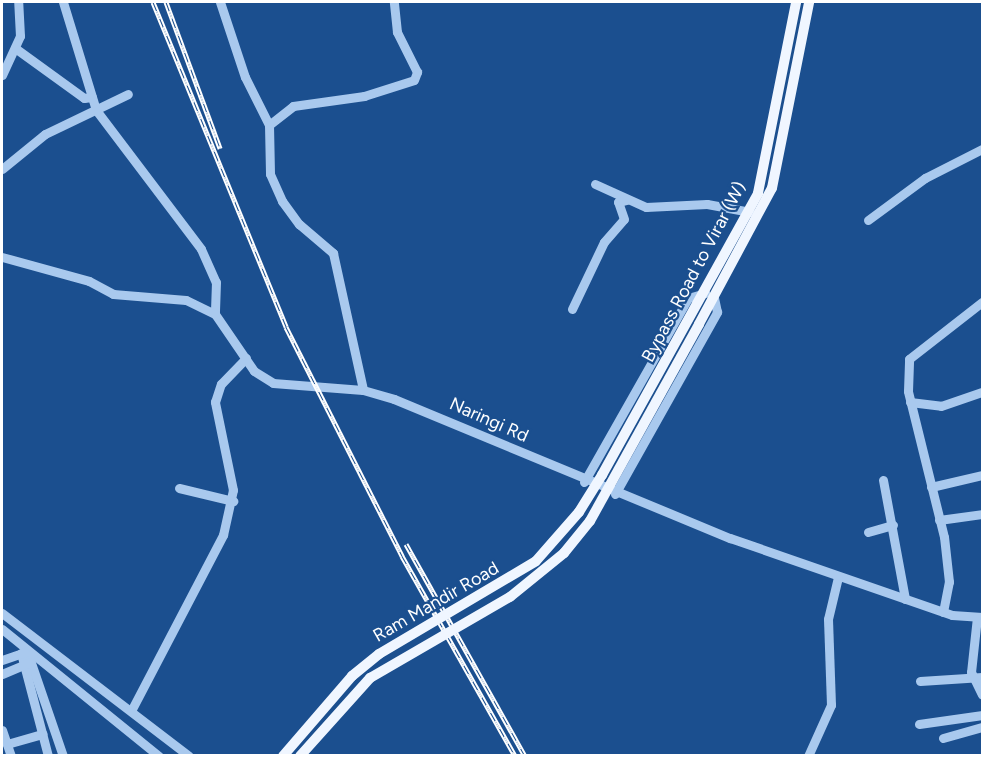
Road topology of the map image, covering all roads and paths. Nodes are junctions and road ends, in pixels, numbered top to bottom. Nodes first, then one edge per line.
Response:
1 (18, 2) edge
2 (63, 2) edge
3 (220, 2) edge
4 (394, 2) edge
5 (796, 2) edge
6 (809, 2) edge
7 (15, 48) junction
8 (2, 75) edge
9 (128, 94) dead end
10 (92, 97) junction
11 (96, 110) junction
12 (269, 125) junction
13 (982, 149) edge
14 (2, 169) edge
15 (595, 184) dead end
16 (627, 200) junction
17 (750, 212) junction
18 (868, 219) dead end
19 (2, 257) edge
20 (710, 295) junction
21 (982, 302) edge
22 (572, 309) dead end
23 (215, 314) junction
24 (694, 321) junction
25 (246, 358) junction
26 (363, 390) junction
27 (982, 392) edge
28 (910, 402) junction
29 (602, 475) joint
30 (982, 475) edge
31 (883, 480) dead end
32 (584, 482) junction
33 (931, 487) junction
34 (179, 488) dead end
35 (615, 494) junction
36 (233, 501) junction
37 (982, 514) edge
38 (939, 520) junction
39 (892, 525) junction
40 (868, 532) dead end
41 (838, 576) junction
42 (905, 599) junction
43 (943, 612) junction
44 (2, 613) edge
45 (980, 617) edge
46 (2, 629) edge
47 (43, 644) junction
48 (26, 651) junction
49 (55, 653) junction
50 (2, 660) edge
51 (34, 661) junction
52 (2, 674) edge
53 (978, 678) edge
54 (920, 681) dead end
55 (982, 695) edge
56 (131, 711) junction
57 (982, 715) edge
58 (919, 724) dead end
59 (982, 727) edge
60 (2, 730) edge
61 (43, 734) junction
62 (943, 738) dead end
63 (7, 744) junction
64 (11, 756) edge
65 (48, 756) edge
66 (63, 756) edge
67 (159, 756) edge
68 (189, 756) edge
69 (283, 756) edge
70 (300, 756) edge
71 (808, 756) edge

1 - 7 street
2 - 10 street
3 - 12 street
4 - 12 street
5 - 17 main road, Bypass Road to Virar (W)
6 - 20 main road
7 - 8 street
7 - 10 street
9 - 11 street
10 - 11 street
11 - 14 street
11 - 23 street
12 - 26 street
13 - 18 street
15 - 16 street
16 - 17 street
16 - 22 street
17 - 20 main road, Bypass Road to Virar (W)
19 - 23 street, Naringi Rd
20 - 24 main road
20 - 32 street
20 - 35 street
21 - 28 street
23 - 25 street, Naringi Rd
24 - 29 main road, Bypass Road to Virar (W)
24 - 70 main road, bridge
25 - 26 street, Naringi Rd
25 - 36 street
26 - 32 street, Naringi Rd
27 - 28 street
28 - 33 street
29 - 69 main road, Ram Mandir Road, bridge
30 - 33 street
31 - 39 street
32 - 35 street, Naringi Rd
33 - 38 street
34 - 36 street
35 - 41 street, Naringi Rd
36 - 56 street
37 - 38 street
38 - 43 street
39 - 40 street
39 - 42 street
41 - 42 street, Naringi Rd
41 - 71 street
42 - 43 street, Naringi Rd
43 - 45 street, Naringi Rd
44 - 47 street
45 - 53 street
46 - 48 street
47 - 48 street
47 - 49 street
48 - 50 street
48 - 51 street
48 - 51 street
49 - 51 street
49 - 56 street
51 - 52 street
51 - 61 street
51 - 66 street
51 - 67 street
53 - 54 street
53 - 55 street
56 - 68 street
57 - 58 street
59 - 62 street
60 - 63 street
61 - 63 street
61 - 65 street
63 - 64 street

